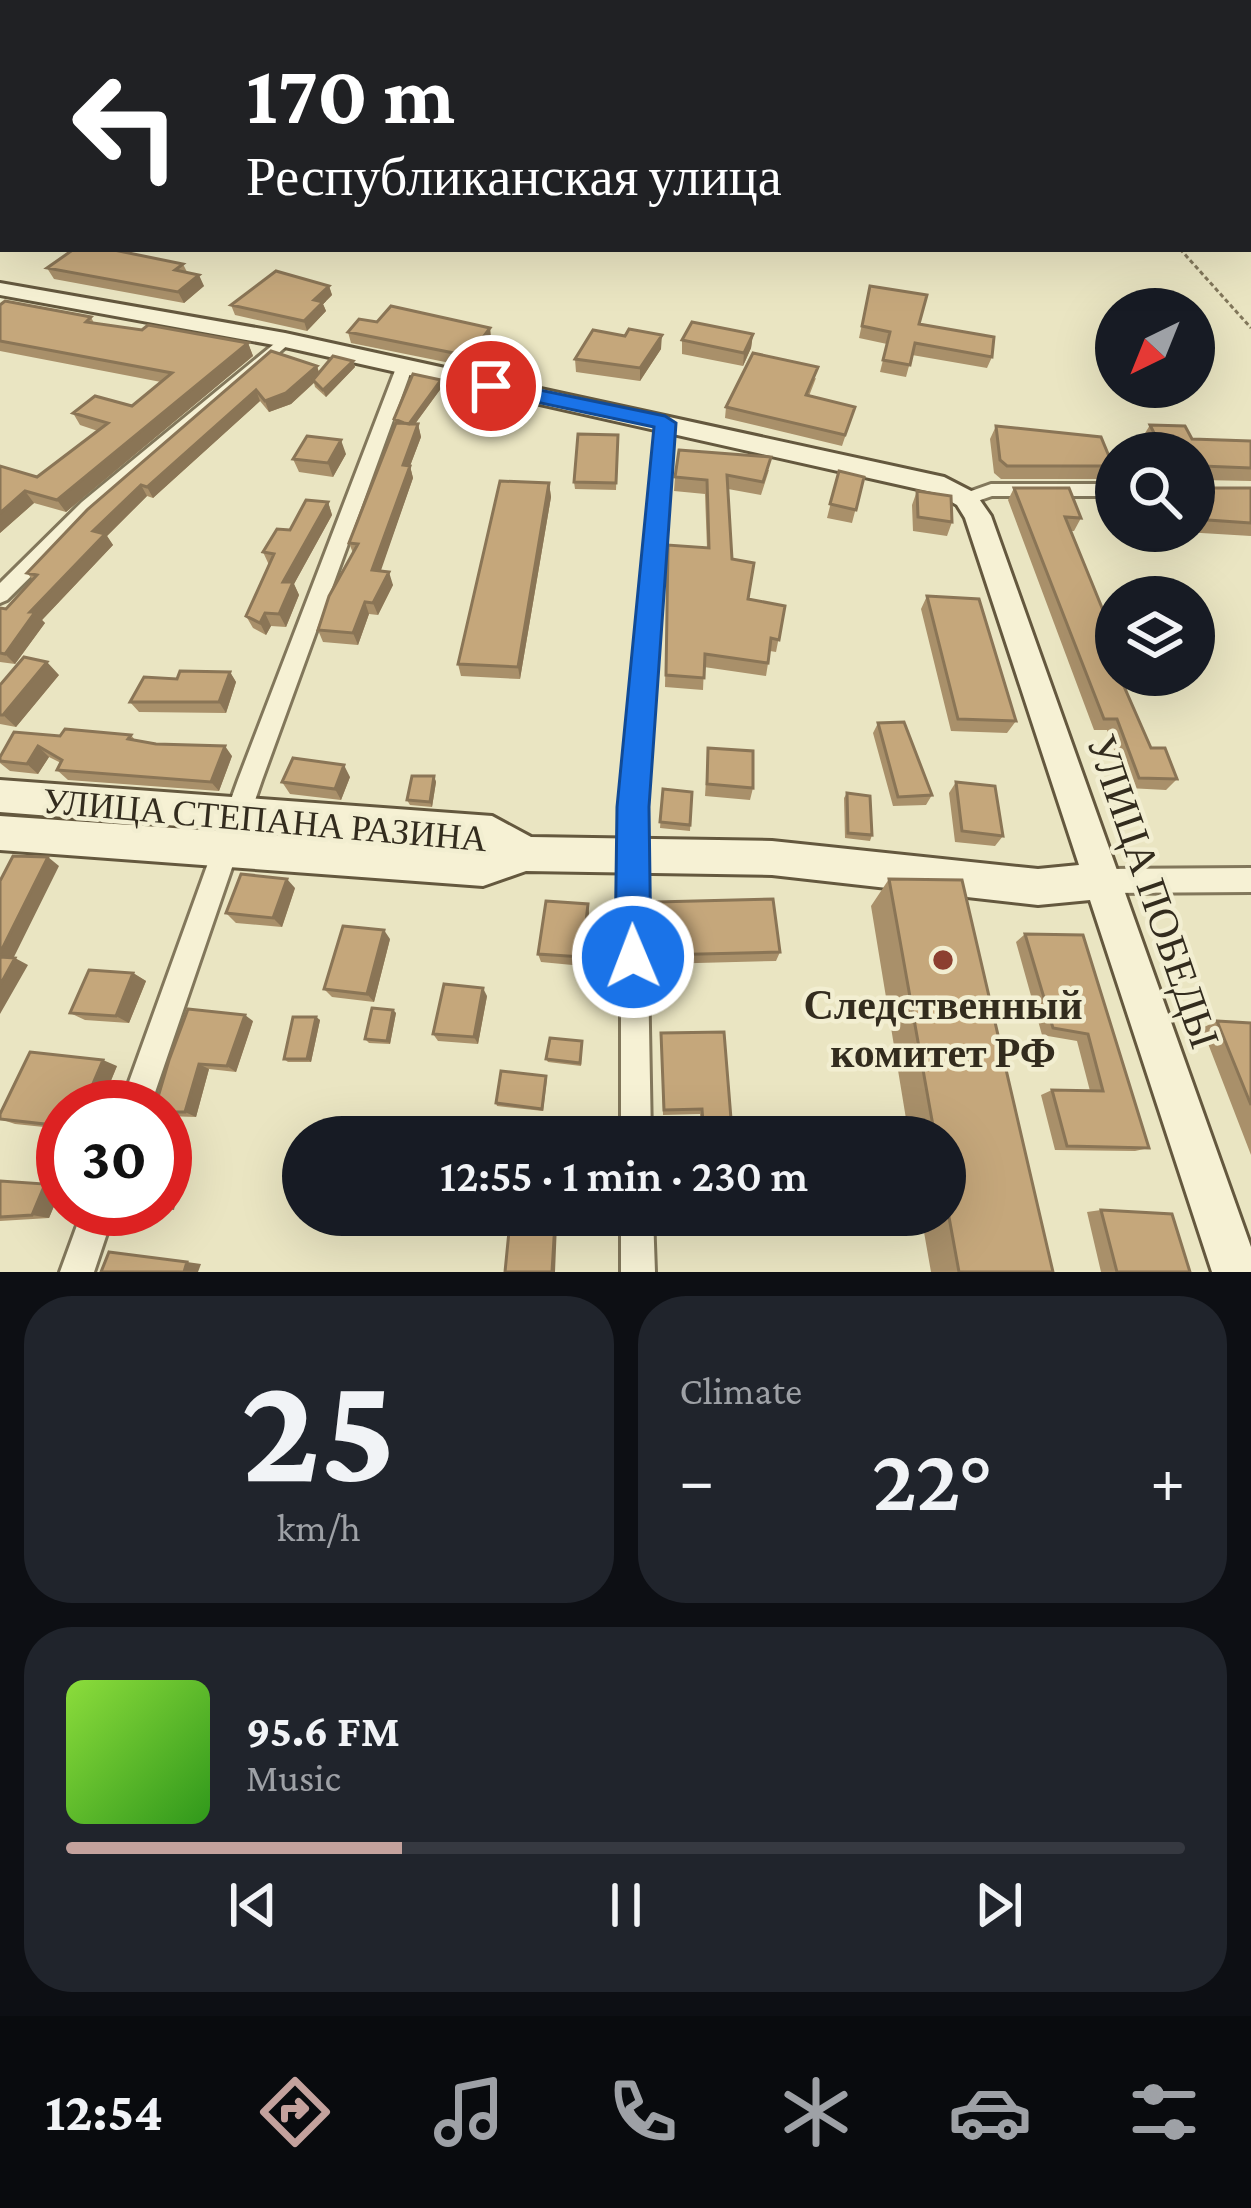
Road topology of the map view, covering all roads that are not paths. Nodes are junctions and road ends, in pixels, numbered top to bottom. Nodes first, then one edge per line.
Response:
1 (0, 289) edge
2 (27, 291) junction
3 (0, 314) edge
4 (285, 340) junction
5 (404, 368) junction
6 (665, 423) junction
7 (1095, 490) edge
8 (955, 493) junction
9 (0, 595) edge
10 (0, 796) edge
11 (238, 814) junction
12 (0, 833) edge
13 (226, 850) junction
14 (526, 854) junction
15 (632, 856) junction
16 (1251, 880) edge
17 (1104, 881) junction
18 (145, 1080) edge
19 (636, 1116) edge
20 (90, 1236) edge
21 (637, 1236) edge
22 (77, 1272) edge
23 (638, 1272) edge
24 (1236, 1272) edge

1 - 2 street
2 - 3 street
2 - 4 street
4 - 5 street
4 - 9 street
5 - 6 street
5 - 11 street
6 - 8 street
6 - 15 street
7 - 8 street
8 - 17 street, УЛИЦА ПОБЕДЫ
10 - 11 street, УЛИЦА СТЕПАНА РАЗИНА
11 - 13 street
11 - 14 street, УЛИЦА СТЕПАНА РАЗИНА
12 - 13 street, УЛИЦА СТЕПАНА РАЗИНА
13 - 14 street, УЛИЦА СТЕПАНА РАЗИНА
13 - 18 street
14 - 15 street, УЛИЦА СТЕПАНА РАЗИНА
15 - 17 street, УЛИЦА СТЕПАНА РАЗИНА
15 - 19 street
16 - 17 street, УЛИЦА СТЕПАНА РАЗИНА
17 - 24 street, УЛИЦА ПОБЕДЫ
20 - 22 street
21 - 23 street

